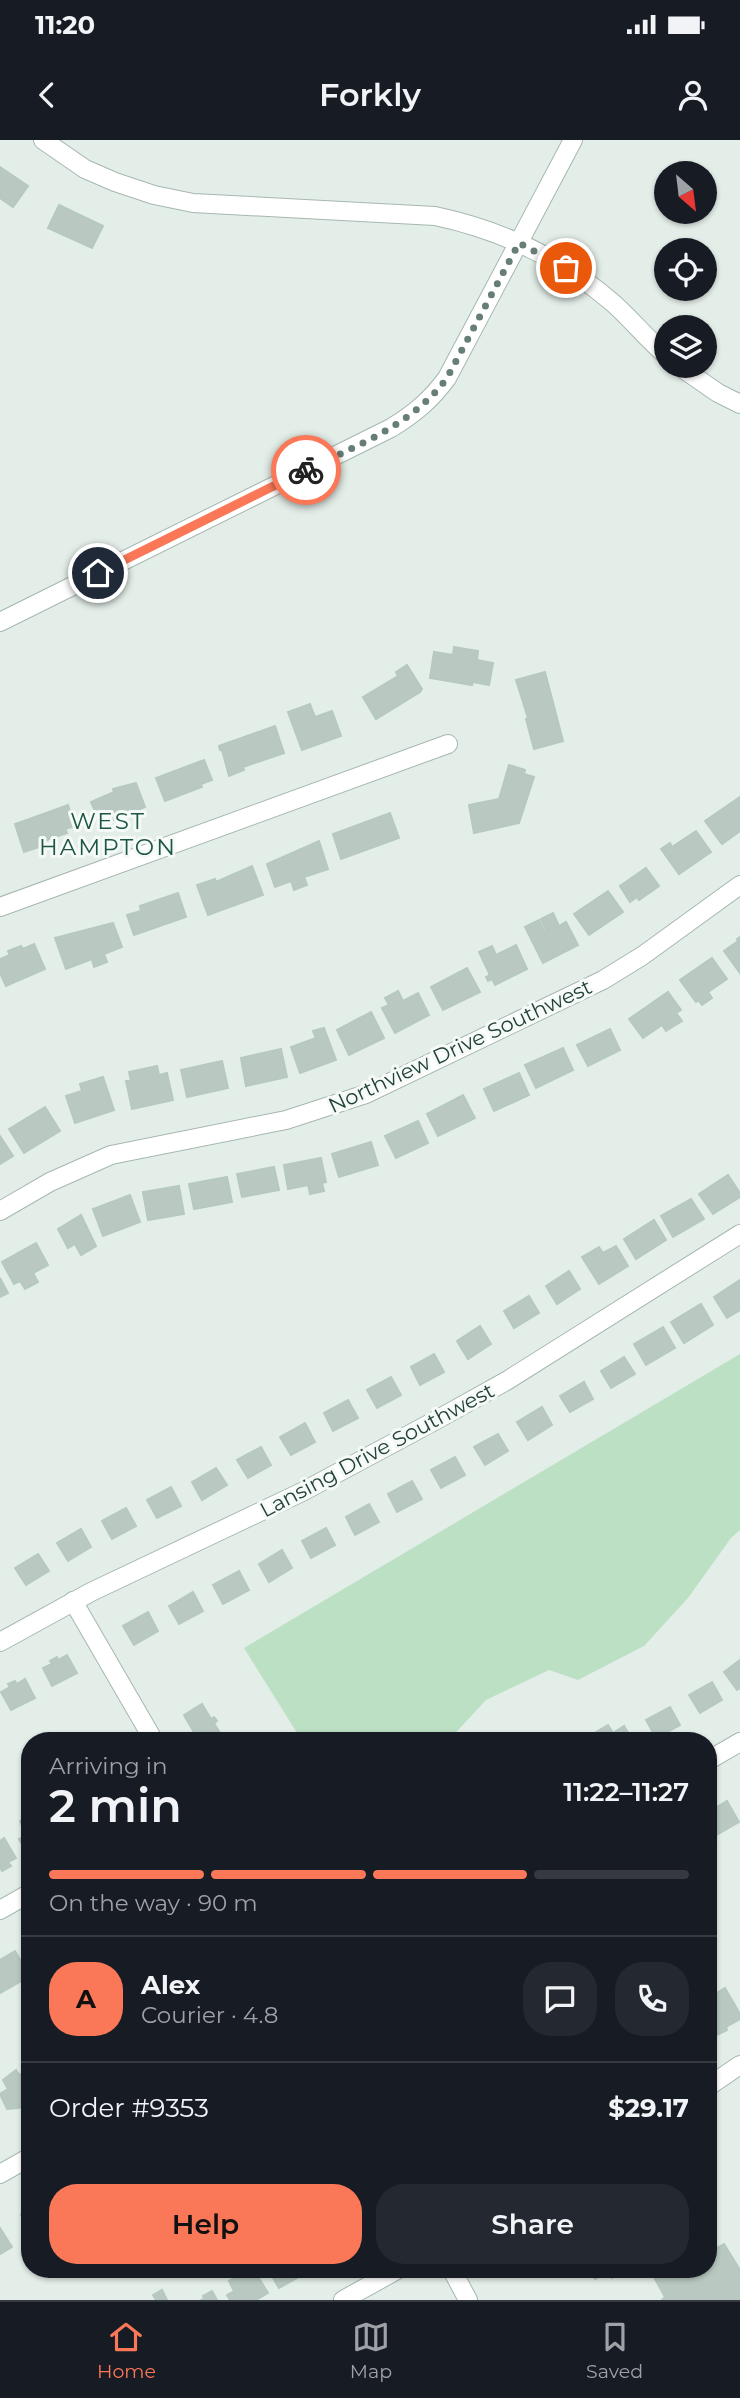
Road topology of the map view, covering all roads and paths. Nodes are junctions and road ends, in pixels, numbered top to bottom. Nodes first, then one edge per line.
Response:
1 (43, 140) edge
2 (573, 140) edge
3 (519, 243) junction
4 (654, 343) edge
5 (696, 378) edge
6 (740, 404) edge
7 (0, 622) edge
8 (448, 744) dead end
9 (740, 885) edge
10 (0, 907) edge
11 (0, 1211) edge
12 (740, 1234) edge
13 (72, 1601) junction
14 (0, 1642) edge
15 (149, 1732) edge
16 (740, 1742) edge
17 (717, 1755) edge
18 (21, 1898) edge
19 (0, 1910) edge
20 (740, 2065) edge
21 (717, 2081) edge
22 (21, 2162) edge
23 (0, 2174) edge
24 (383, 2278) edge
25 (456, 2278) edge
26 (343, 2300) edge
27 (468, 2300) edge

1 - 3 street
2 - 3 street
3 - 4 street
3 - 7 street
5 - 6 street
8 - 10 street
9 - 11 street, Northview Drive Southwest
12 - 13 street, Lansing Drive Southwest
13 - 14 street, Lansing Drive Southwest
13 - 15 street
16 - 17 street
18 - 19 street
20 - 21 street
22 - 23 street
24 - 26 street
25 - 27 street

